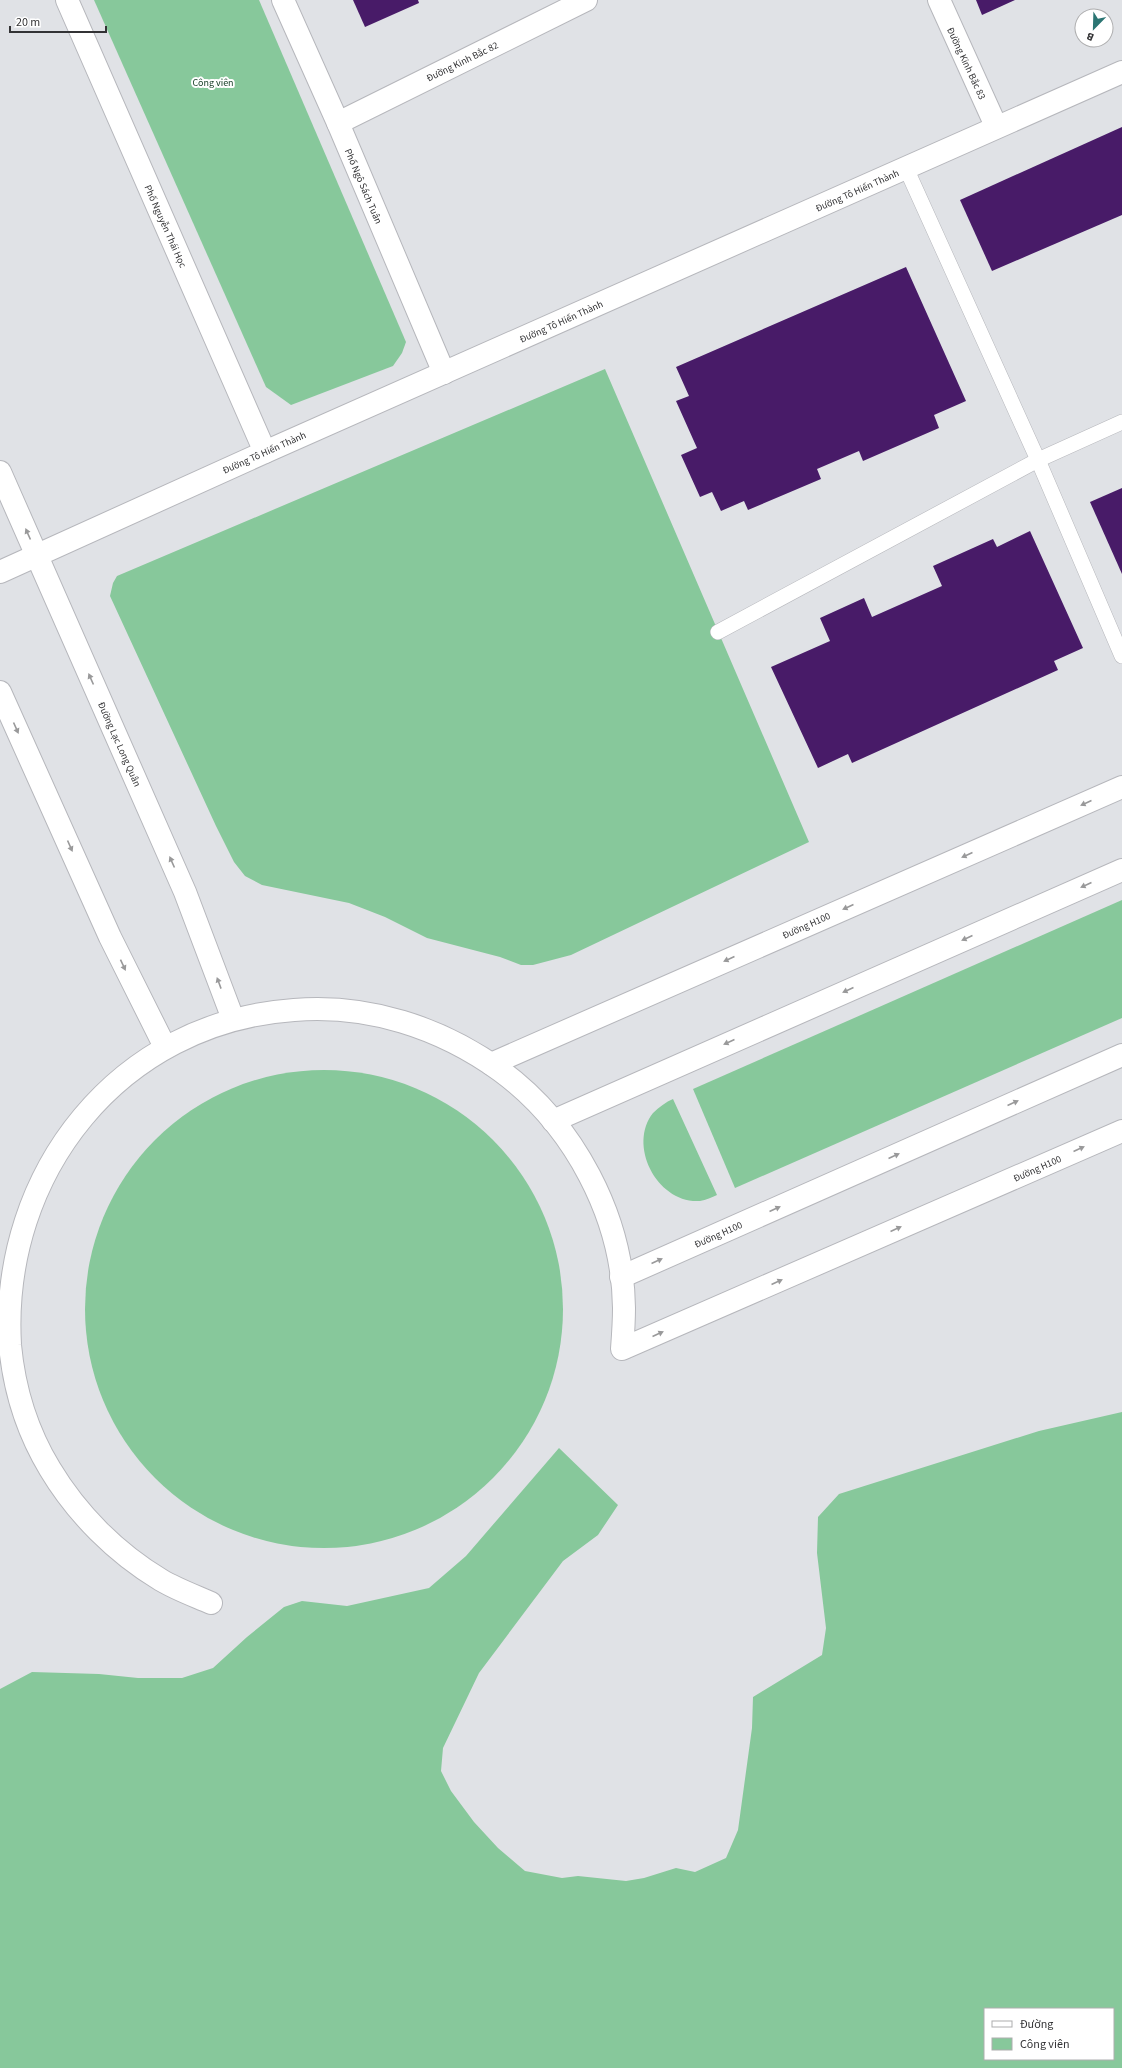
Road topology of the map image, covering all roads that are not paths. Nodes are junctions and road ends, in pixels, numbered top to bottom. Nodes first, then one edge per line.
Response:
1 (67, 0) edge
2 (283, 0) edge
3 (586, 0) edge
4 (939, 0) edge
5 (1122, 72) edge
6 (338, 122) junction
7 (996, 126) junction
8 (906, 168) junction
9 (444, 373) junction
10 (1122, 422) edge
11 (265, 452) junction
12 (1038, 460) junction
13 (0, 472) edge
14 (37, 555) junction
15 (0, 572) edge
16 (718, 632) dead end
17 (1122, 656) edge
18 (0, 692) edge
19 (1122, 787) edge
20 (1122, 870) edge
21 (233, 1019) junction
22 (165, 1048) junction
23 (1122, 1055) edge
24 (491, 1064) junction
25 (552, 1120) junction
26 (1122, 1130) edge
27 (621, 1277) junction
28 (211, 1603) dead end

1 - 11 main road, Phố Nguyễn Thái Học
2 - 6 main road, Phố Ngô Sách Tuân
3 - 6 main road, Đường Kinh Bắc 82
4 - 7 main road, Đường Kinh Bắc 83
5 - 7 main road, Đường Tô Hiến Thành
6 - 9 main road, Phố Ngô Sách Tuân
7 - 8 main road, Đường Tô Hiến Thành
8 - 9 main road, Đường Tô Hiến Thành
8 - 12 lane
9 - 11 main road, Đường Tô Hiến Thành
10 - 12 lane
11 - 14 main road, Đường Tô Hiến Thành
12 - 16 lane
12 - 17 lane
14 -> 13 main road, Đường Lạc Long Quân
14 - 15 main road, Đường Tô Hiến Thành
21 -> 14 main road, Đường Lạc Long Quân
18 -> 22 main road
19 -> 24 main road, Đường H100
20 -> 25 main road
21 - 22 main road
21 - 24 main road
22 - 28 main road
27 -> 23 main road, Đường H100
24 - 25 main road
25 - 27 main road
27 -> 26 main road, Đường H100

